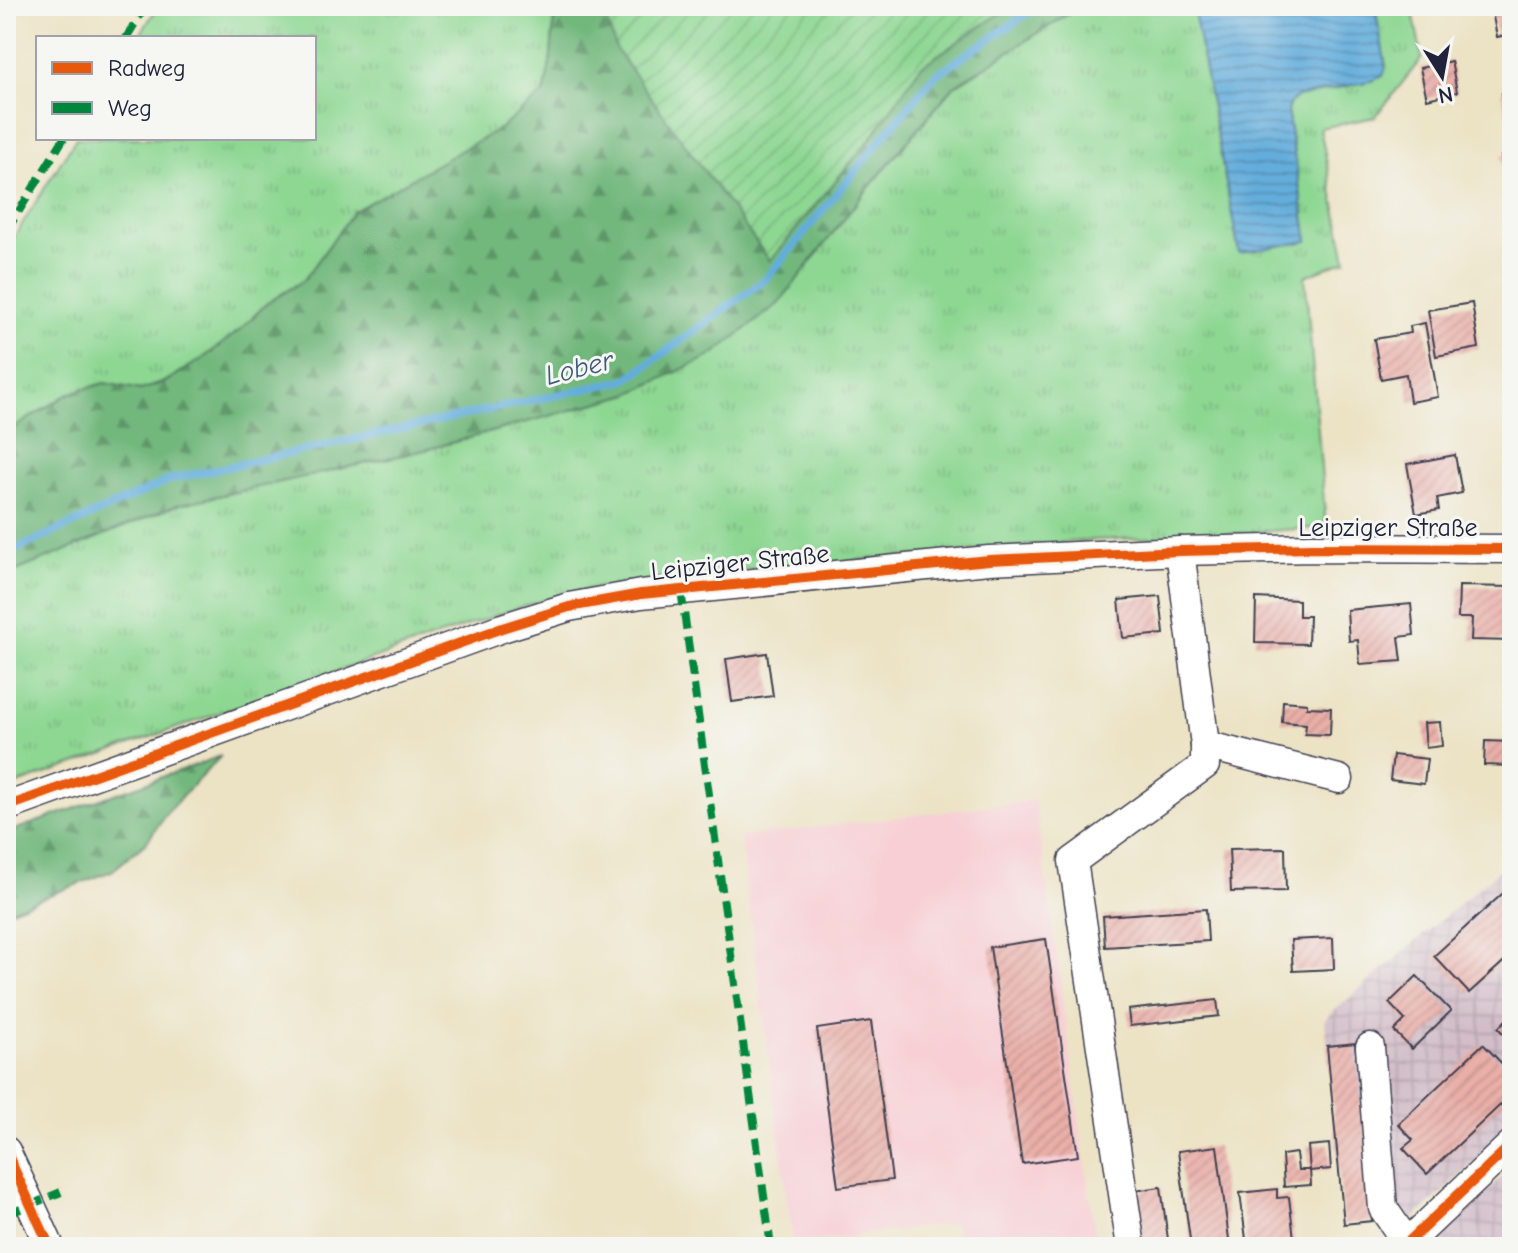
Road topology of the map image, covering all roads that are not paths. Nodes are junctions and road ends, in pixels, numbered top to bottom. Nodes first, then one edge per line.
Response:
1 (1512, 549) edge
2 (1180, 551) junction
3 (1205, 745) junction
4 (1339, 779) dead end
5 (6, 807) edge
6 (1370, 1047) dead end
7 (1512, 1144) edge
8 (6, 1151) edge
9 (1405, 1245) edge
10 (50, 1247) edge
11 (1131, 1247) edge

1 - 2 street, Leipziger Straße
2 - 3 street
2 - 5 street, Leipziger Straße
3 - 4 street
3 - 11 street
6 - 9 street
7 - 9 street
8 - 10 street

